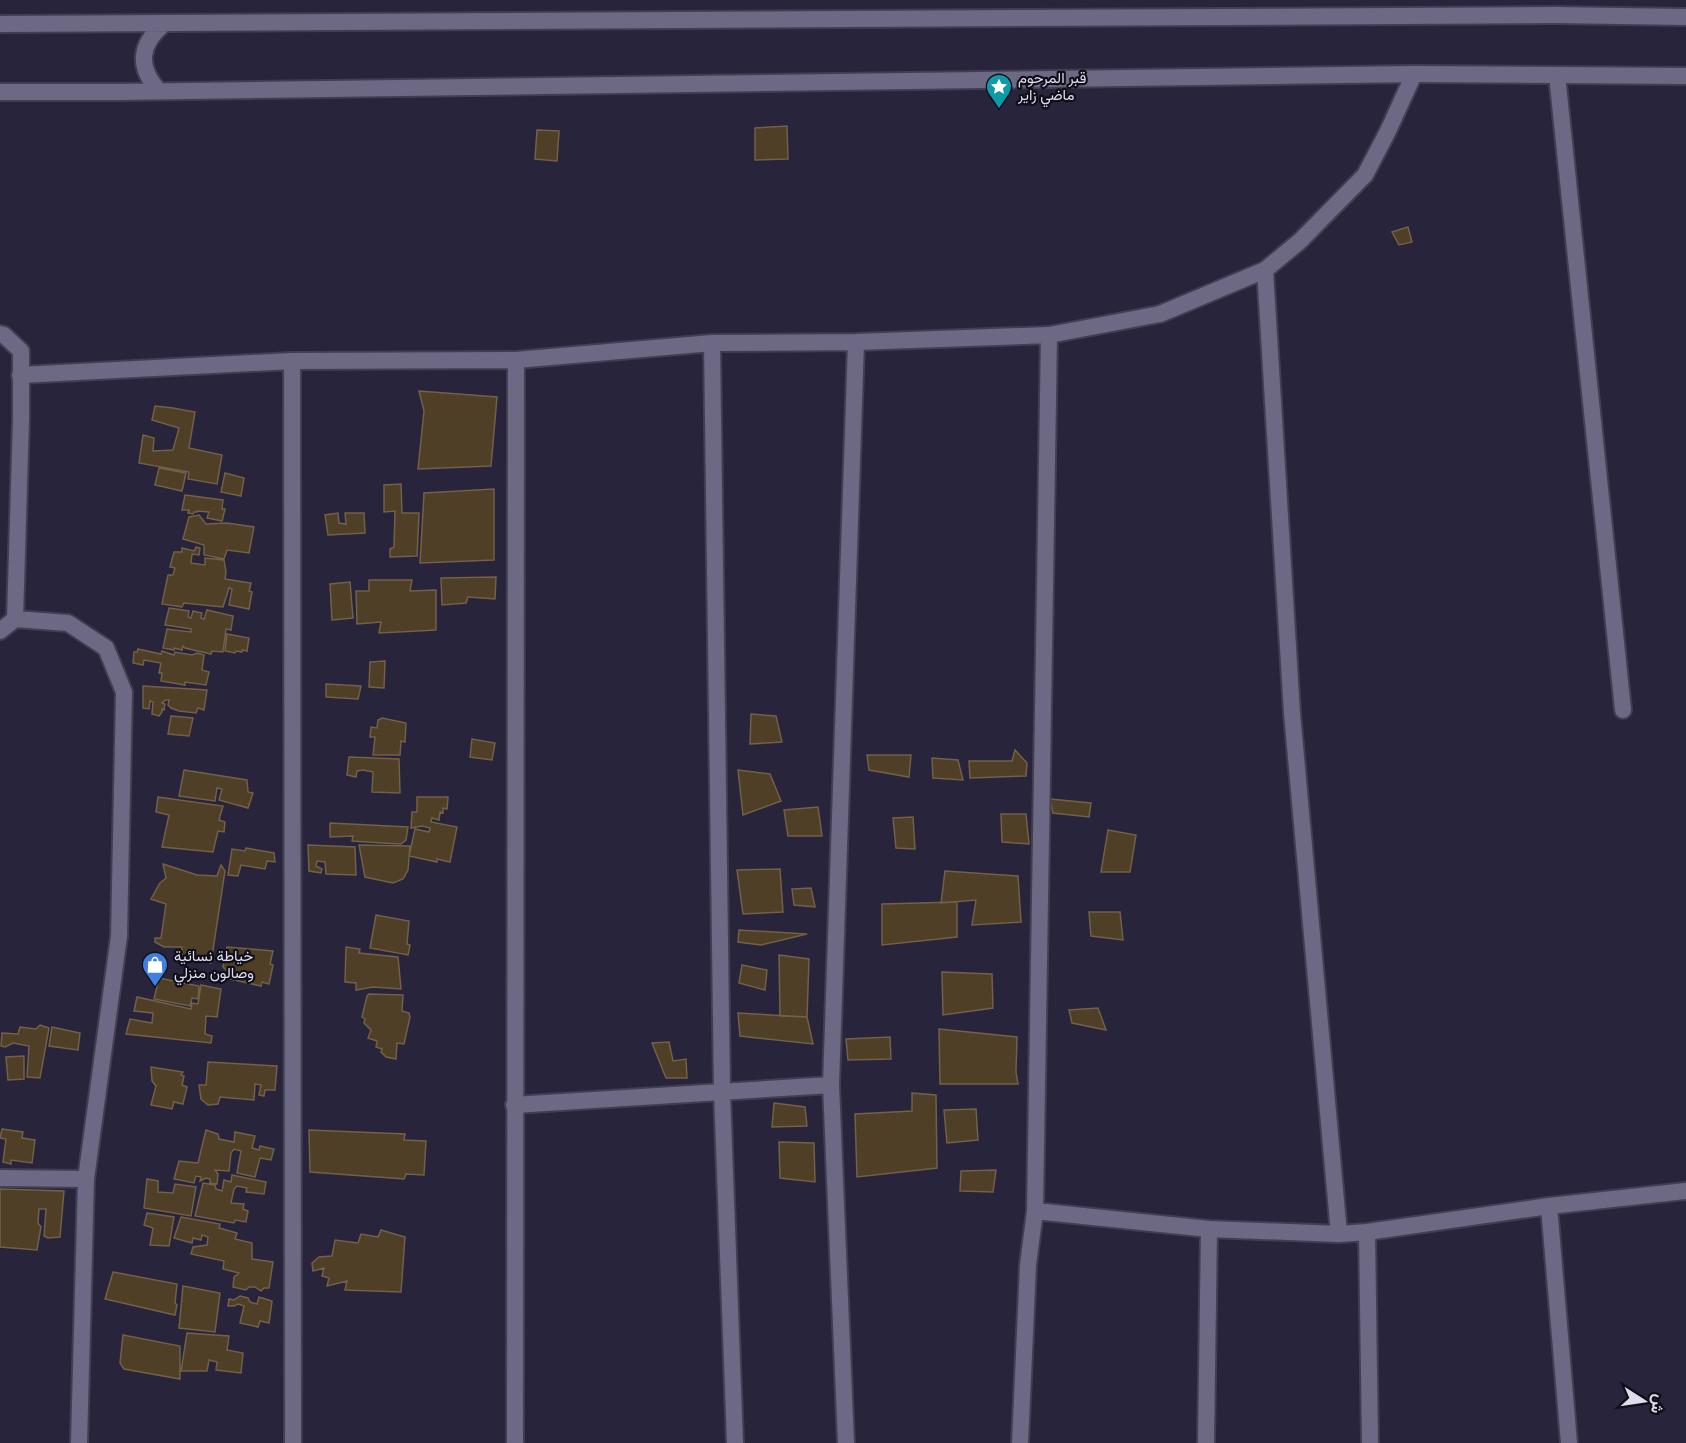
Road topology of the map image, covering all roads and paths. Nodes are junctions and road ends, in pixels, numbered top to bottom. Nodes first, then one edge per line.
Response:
1 (1686, 17) edge
2 (165, 23) junction
3 (0, 24) edge
4 (1414, 74) junction
5 (1557, 75) junction
6 (1686, 76) edge
7 (159, 91) junction
8 (0, 92) edge
9 (1265, 270) junction
10 (0, 334) edge
11 (1049, 335) junction
12 (855, 342) junction
13 (711, 343) junction
14 (516, 360) junction
15 (292, 361) junction
16 (20, 375) junction
17 (15, 619) junction
18 (0, 631) edge
19 (1623, 710) dead end
20 (831, 1085) junction
21 (722, 1092) junction
22 (514, 1105) junction
23 (0, 1178) edge
24 (86, 1179) junction
25 (1686, 1191) edge
26 (1549, 1206) junction
27 (1035, 1211) junction
28 (1209, 1229) junction
29 (1367, 1233) junction
30 (1339, 1234) junction
31 (79, 1443) edge
32 (293, 1443) edge
33 (515, 1443) edge
34 (735, 1443) edge
35 (846, 1443) edge
36 (1020, 1443) edge
37 (1206, 1443) edge
38 (1370, 1443) edge
39 (1569, 1443) edge

1 - 2 street
2 - 3 street
2 - 7 street
4 - 5 street
4 - 7 street
4 - 9 street
5 - 6 street
5 - 19 street
7 - 8 street
9 - 11 street
9 - 30 street
10 - 16 street
11 - 12 street
11 - 27 street
12 - 13 street
12 - 20 street
13 - 14 street
13 - 21 street
14 - 15 street
14 - 22 street
15 - 16 street
15 - 32 street
16 - 17 street
17 - 18 street
17 - 24 street
20 - 21 street
20 - 35 street
21 - 22 street
21 - 34 street
22 - 33 street
23 - 24 street
24 - 31 street
25 - 26 street
26 - 29 street
26 - 39 street
27 - 28 street
27 - 36 street
28 - 30 street
28 - 37 street
29 - 30 street
29 - 38 street

